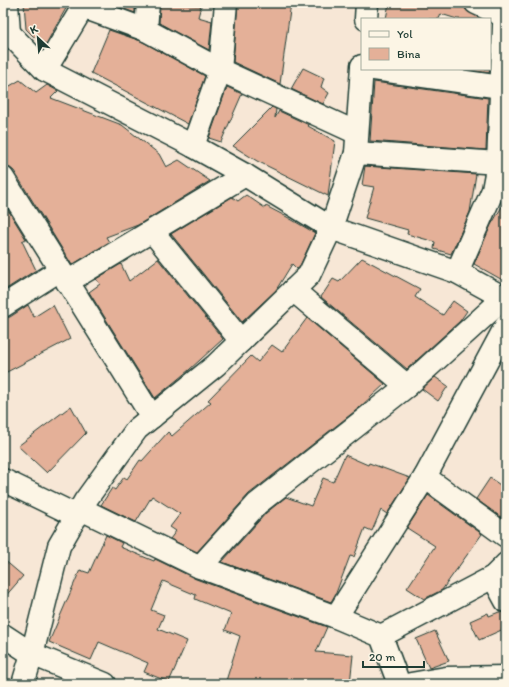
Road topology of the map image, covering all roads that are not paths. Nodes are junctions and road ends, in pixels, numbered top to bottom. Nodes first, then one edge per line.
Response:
1 (7, 3) edge
2 (148, 3) edge
3 (226, 3) edge
4 (367, 3) edge
5 (476, 3) edge
6 (83, 5) edge
7 (504, 10) edge
8 (366, 18) edge
9 (146, 30) junction
10 (6, 33) edge
11 (45, 70) junction
12 (220, 70) junction
13 (362, 70) edge
14 (381, 70) edge
15 (501, 88) junction
16 (357, 143) junction
17 (193, 146) junction
18 (502, 168) edge
19 (245, 175) junction
20 (3, 178) edge
21 (331, 228) junction
22 (152, 231) junction
23 (457, 272) junction
24 (63, 276) junction
25 (293, 290) junction
26 (505, 298) edge
27 (3, 306) edge
28 (506, 326) edge
29 (241, 341) junction
30 (407, 386) junction
31 (152, 417) junction
32 (425, 477) junction
33 (3, 480) edge
34 (79, 512) junction
35 (506, 536) edge
36 (200, 566) junction
37 (499, 571) edge
38 (506, 601) edge
39 (336, 616) junction
40 (3, 635) edge
41 (381, 636) junction
42 (32, 654) junction
43 (506, 677) edge
44 (23, 684) edge
45 (105, 684) edge
46 (399, 684) edge
47 (411, 684) edge

1 - 10 street
2 - 9 street
3 - 12 street
4 - 8 street
5 - 7 street
6 - 9 street
6 - 11 street
7 - 15 street
9 - 12 street
10 - 11 street
11 - 17 street
12 - 16 street
12 - 17 street
13 - 16 street
14 - 15 street
15 - 18 street
16 - 18 street
16 - 21 street
17 - 19 street
18 - 23 street
19 - 21 street
19 - 22 street
20 - 24 street
21 - 23 street
21 - 25 street
22 - 24 street
22 - 29 street
23 - 26 street
24 - 27 street
24 - 31 street
25 - 29 street
25 - 30 street
26 - 30 street
28 - 32 street
29 - 31 street
30 - 36 street
31 - 34 street
32 - 35 street
32 - 39 street
33 - 34 street
34 - 36 street
34 - 42 street
36 - 39 street
37 - 38 street
37 - 41 street
39 - 41 street
40 - 42 street
41 - 46 street
42 - 44 street
42 - 45 street
43 - 47 street

